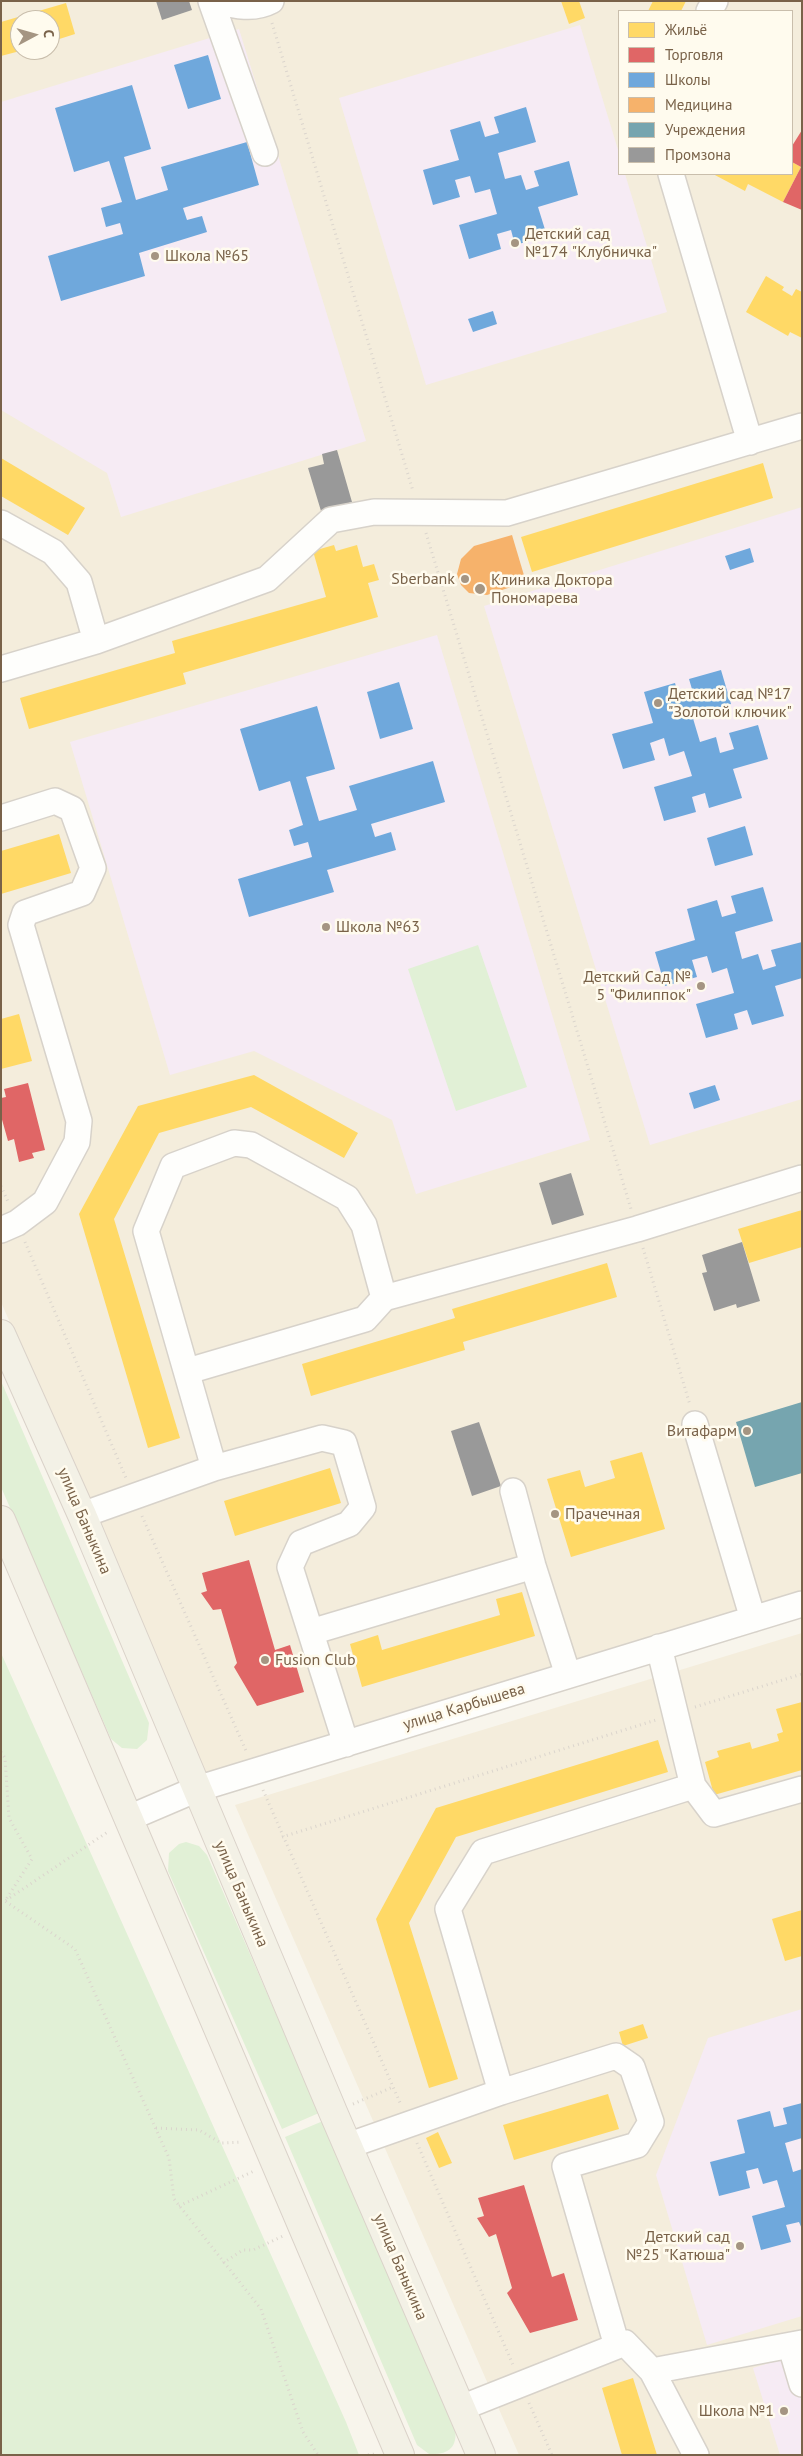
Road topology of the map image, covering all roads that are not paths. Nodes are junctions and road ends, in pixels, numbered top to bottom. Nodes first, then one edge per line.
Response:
1 (211, 1) edge
2 (218, 1) edge
3 (268, 3) edge
4 (265, 153) dead end
5 (671, 175) edge
6 (802, 426) edge
7 (750, 442) junction
8 (1, 523) edge
9 (96, 641) junction
10 (1, 669) edge
11 (1, 818) edge
12 (802, 1178) edge
13 (9, 1226) edge
14 (384, 1298) junction
15 (1, 1334) edge
16 (188, 1371) junction
17 (695, 1424) road end
18 (214, 1468) junction
19 (513, 1491) dead end
20 (82, 1515) junction
21 (1, 1520) edge
22 (533, 1566) junction
23 (802, 1604) edge
24 (753, 1619) junction
25 (310, 1632) junction
26 (659, 1648) junction
27 (568, 1675) junction
28 (346, 1744) junction
29 (693, 1786) junction
30 (197, 1789) junction
31 (802, 1789) edge
32 (129, 1818) junction
33 (501, 2092) junction
34 (348, 2146) junction
35 (796, 2345) edge
36 (617, 2346) junction
37 (652, 2371) junction
38 (802, 2384) edge
39 (461, 2408) junction
40 (400, 2455) edge
41 (481, 2455) edge
42 (696, 2455) edge

1 - 4 street
2 - 3 street
5 - 7 street
6 - 7 street
7 - 9 street
8 - 9 street
9 - 10 street
11 - 13 street
12 - 14 street
14 - 16 street
14 - 16 street
15 - 20 main road, улица Баныкина
16 - 18 street
17 - 24 street
18 - 20 street
18 - 25 street
19 - 22 street
20 - 30 main road, улица Баныкина
21 - 32 main road
22 - 25 street
22 - 27 street
23 - 24 street, улица Карбышева
24 - 26 street, улица Карбышева
25 - 28 street
26 - 27 street, улица Карбышева
26 - 29 street
27 - 28 street, улица Карбышева
28 - 30 street, улица Карбышева
29 - 31 street
29 - 33 street
30 - 32 street, улица Карбышева
30 - 34 main road, улица Баныкина
32 - 40 main road
33 - 34 street
33 - 36 street
34 - 39 main road, улица Баныкина
35 - 37 street
35 - 38 street
36 - 37 street
36 - 39 street
37 - 42 street
39 - 41 main road, улица Баныкина

